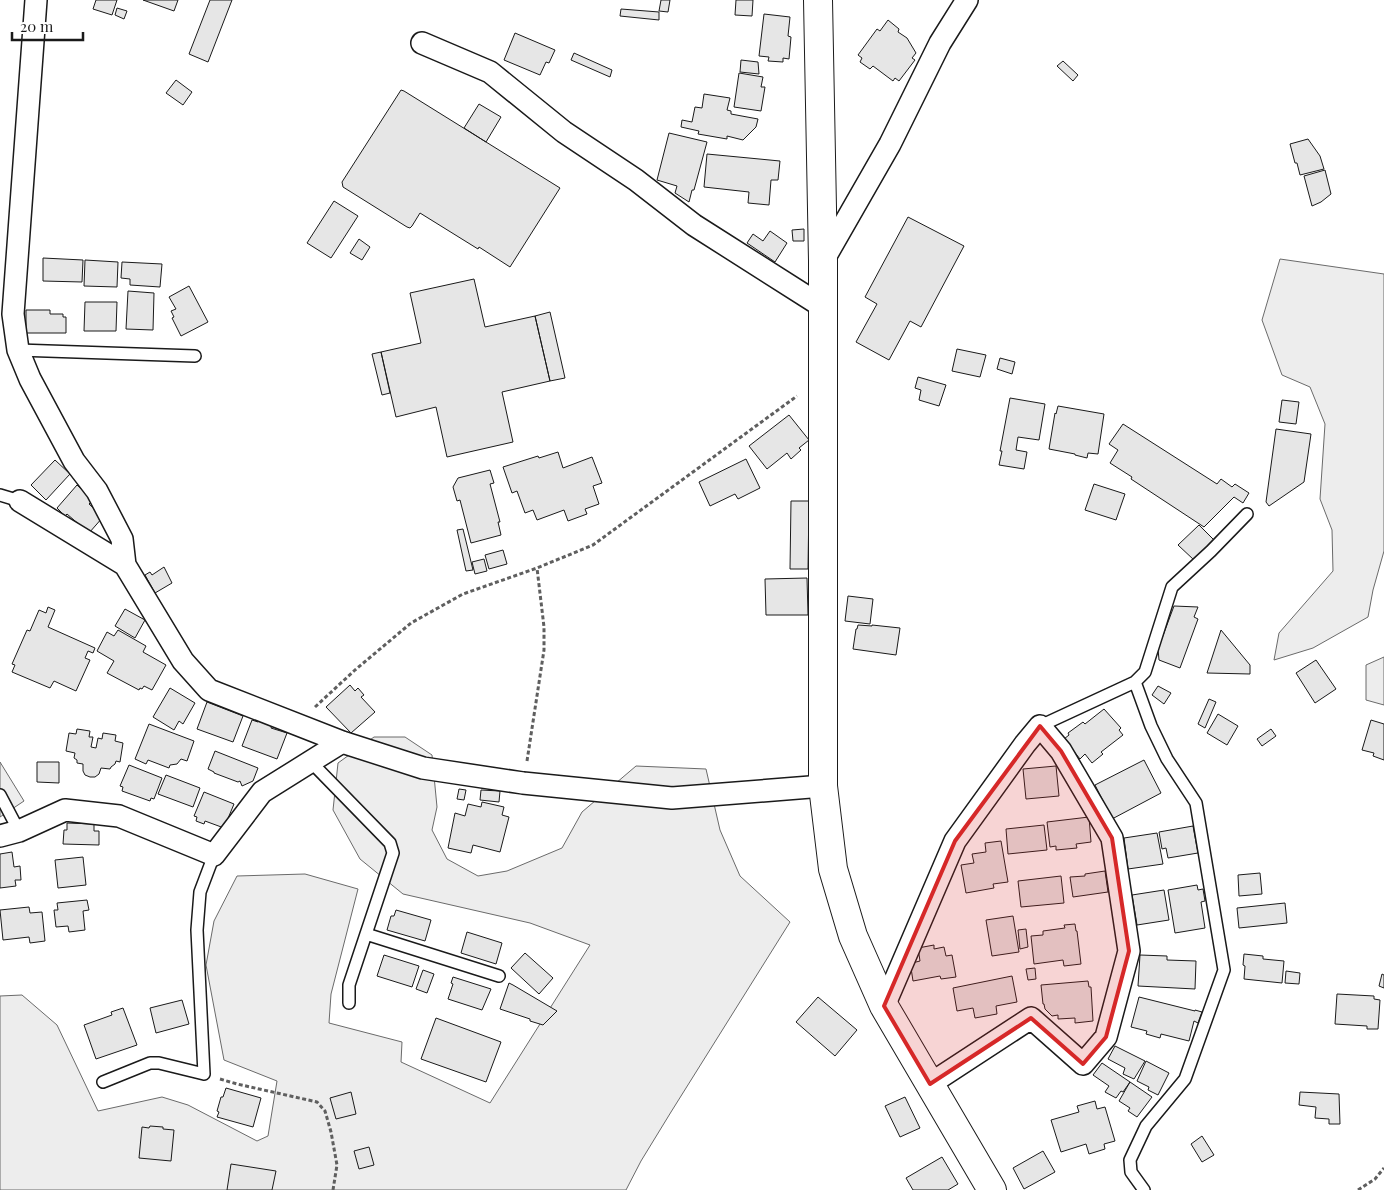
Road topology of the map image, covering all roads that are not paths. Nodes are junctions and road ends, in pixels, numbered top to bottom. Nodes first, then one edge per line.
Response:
1 (36, 0) edge
2 (818, 0) edge
3 (967, 0) edge
4 (422, 43) dead end
5 (823, 261) junction
6 (823, 307) junction
7 (18, 350) junction
8 (195, 356) dead end
9 (0, 495) edge
10 (20, 501) joint
11 (1247, 514) dead end
12 (125, 565) junction
13 (1135, 682) junction
14 (1040, 726) junction
15 (342, 742) junction
16 (311, 762) junction
17 (823, 786) junction
18 (0, 795) edge
19 (10, 834) edge
20 (214, 855) junction
21 (366, 934) junction
22 (498, 976) dead end
23 (349, 1003) dead end
24 (884, 1006) junction
25 (103, 1082) dead end
26 (930, 1084) junction
27 (992, 1190) edge
28 (1144, 1190) edge

1 - 7 street
2 - 5 street
3 - 5 street
4 - 6 street
5 - 6 street
6 - 17 street
7 - 8 lane
7 - 12 street
9 - 10 lane
10 - 12 street
11 - 13 lane
12 - 15 street
13 - 14 lane
13 - 28 lane
14 - 24 street
14 - 26 street
15 - 16 street
15 - 17 street
16 - 20 street
16 - 21 lane
17 - 24 street
18 - 19 lane
19 - 20 street
20 - 25 lane
21 - 22 lane
21 - 23 lane
24 - 26 street
26 - 27 street

